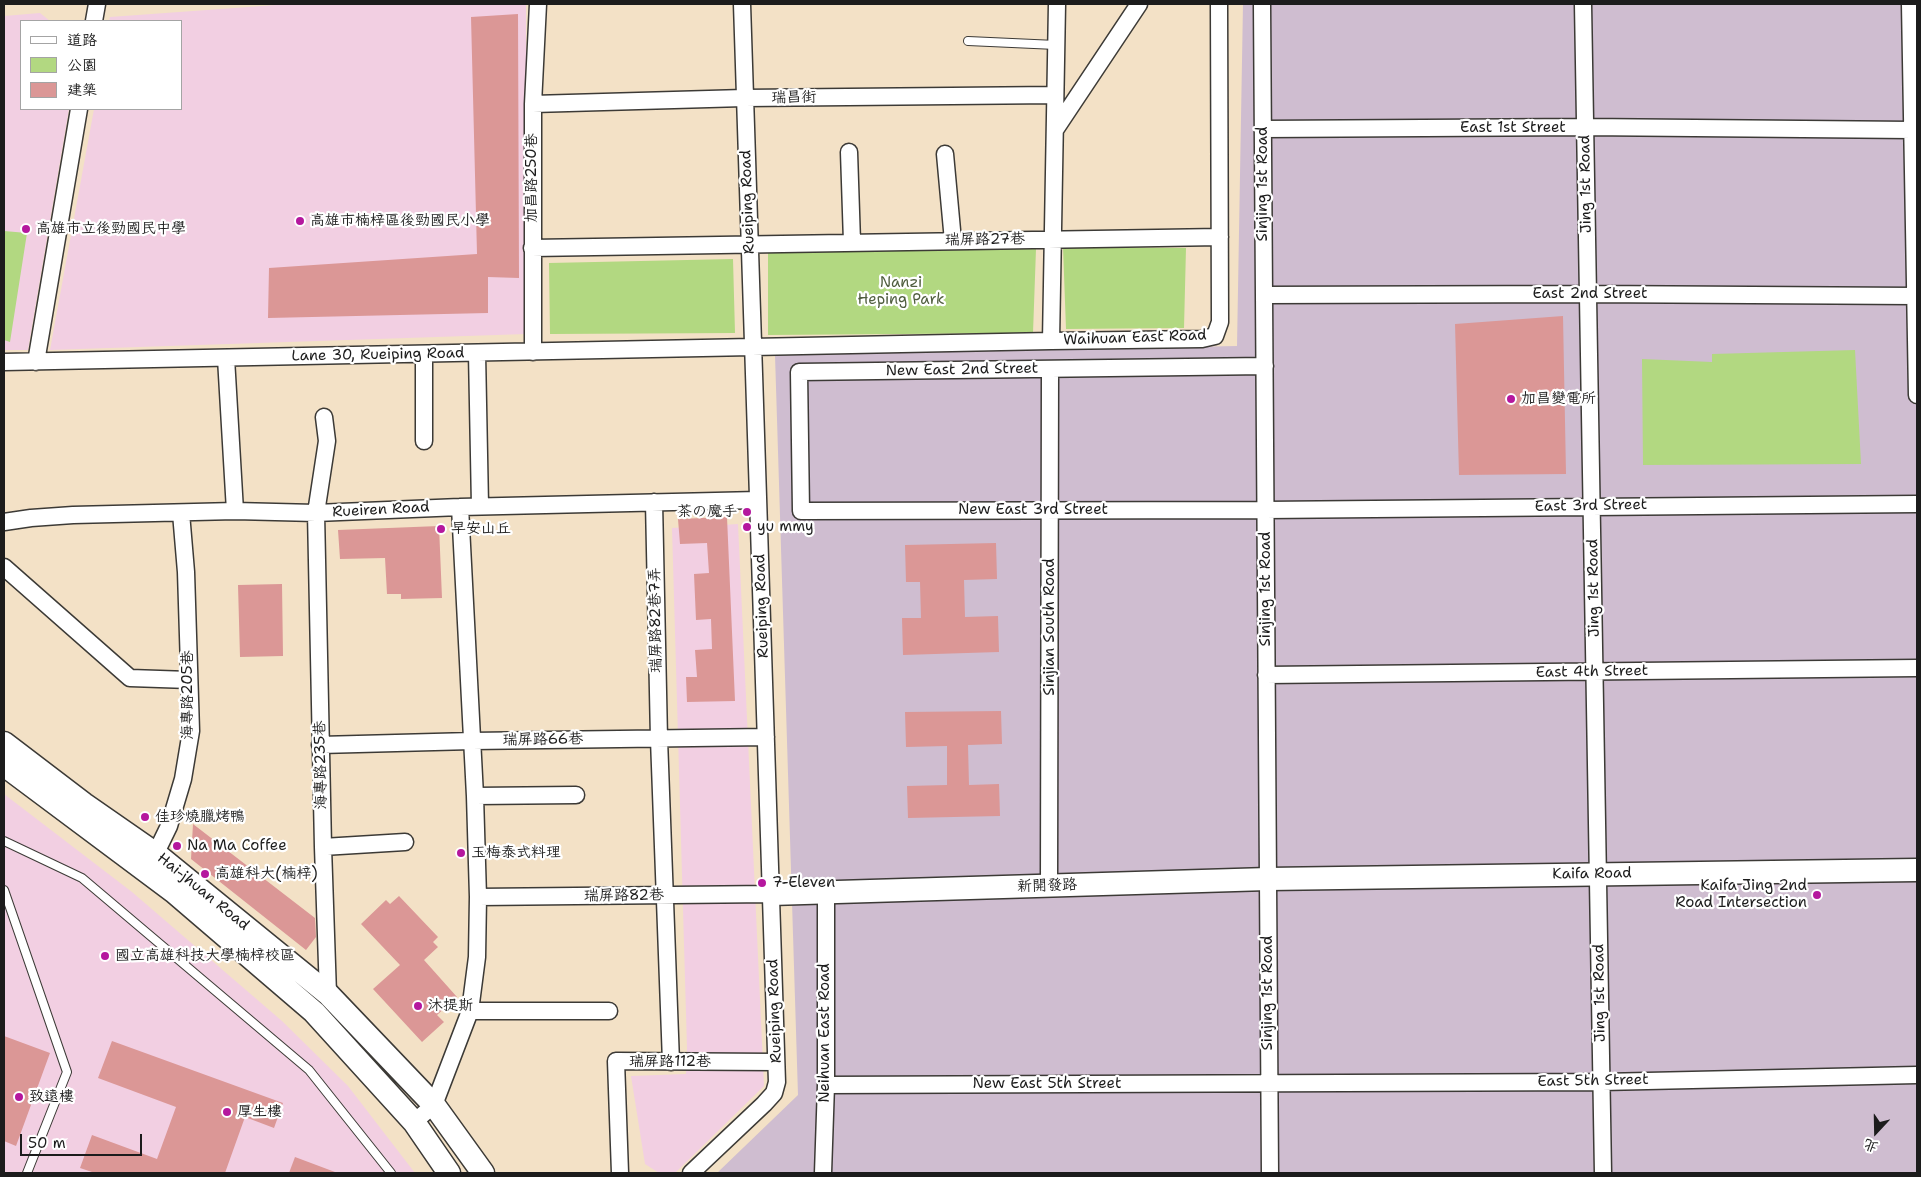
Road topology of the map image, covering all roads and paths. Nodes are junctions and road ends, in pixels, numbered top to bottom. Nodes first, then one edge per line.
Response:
1 (97, 4) edge
2 (538, 4) edge
3 (742, 4) edge
4 (1057, 4) edge
5 (1139, 4) edge
6 (1219, 4) edge
7 (1262, 4) edge
8 (1583, 4) edge
9 (1910, 4) edge
10 (94, 20) edge
11 (968, 41) dead end
12 (1056, 45) junction
13 (1055, 95) junction
14 (744, 98) junction
15 (533, 104) junction
16 (79, 110) edge
17 (1585, 127) junction
18 (1263, 129) junction
19 (1055, 130) junction
20 (1912, 130) junction
21 (849, 152) dead end
22 (945, 154) dead end
23 (1220, 237) junction
24 (953, 240) junction
25 (1052, 240) junction
26 (852, 242) junction
27 (750, 243) junction
28 (532, 248) junction
29 (1588, 294) junction
30 (1264, 295) junction
31 (1915, 296) junction
32 (1051, 341) junction
33 (753, 348) junction
34 (533, 352) junction
35 (477, 353) junction
36 (424, 354) junction
37 (226, 358) junction
38 (4, 362) edge
39 (36, 362) junction
40 (1264, 366) junction
41 (1050, 369) junction
42 (1917, 395) edge
43 (324, 416) dead end
44 (424, 441) dead end
45 (758, 500) junction
46 (654, 502) junction
47 (1917, 504) edge
48 (460, 506) junction
49 (480, 506) junction
50 (1593, 506) junction
51 (1050, 510) junction
52 (1265, 510) junction
53 (235, 511) junction
54 (801, 511) joint
55 (181, 512) junction
56 (316, 513) junction
57 (4, 522) edge
58 (4, 567) edge
59 (1917, 668) edge
60 (1595, 672) junction
61 (1266, 675) junction
62 (189, 680) junction
63 (766, 737) junction
64 (659, 739) junction
65 (472, 741) junction
66 (4, 743) edge
67 (320, 745) junction
68 (4, 765) edge
69 (576, 794) dead end
70 (475, 796) junction
71 (4, 841) edge
72 (405, 842) dead end
73 (322, 847) junction
74 (151, 862) junction
75 (1917, 870) edge
76 (1598, 874) junction
77 (1268, 879) junction
78 (1049, 886) junction
79 (4, 890) edge
80 (826, 893) junction
81 (771, 894) junction
82 (666, 895) junction
83 (478, 897) junction
84 (321, 1003) junction
85 (470, 1011) junction
86 (609, 1011) dead end
87 (671, 1062) junction
88 (776, 1062) junction
89 (1917, 1075) edge
90 (1602, 1082) junction
91 (1269, 1083) junction
92 (826, 1085) junction
93 (434, 1105) junction
94 (414, 1122) junction
95 (27, 1173) edge
96 (391, 1173) edge
97 (449, 1173) edge
98 (483, 1173) edge
99 (620, 1173) edge
100 (690, 1173) edge
101 (823, 1173) edge
102 (1270, 1173) edge
103 (1603, 1173) edge

1 - 10 street
2 - 15 street, 加昌路250巷
3 - 14 street, Rueiping Road
4 - 12 street
5 - 19 street
6 - 23 street, Waihuan East Road
7 - 18 street, Sinjing 1st Road
8 - 17 street, Jing 1st Road
9 - 20 street
11 - 12 lane
12 - 13 street
13 - 14 street, 瑞昌街
13 - 19 street
14 - 15 street, 瑞昌街
14 - 27 street, Rueiping Road
15 - 28 street, 加昌路250巷
16 - 39 street
17 - 18 street, East 1st Street
17 - 20 street, East 1st Street
17 - 29 street, Jing 1st Road
18 - 30 street, Sinjing 1st Road
19 - 25 street
20 - 31 street
21 - 26 street
22 - 24 street
23 - 25 street, 瑞屏路27巷
23 - 32 street, Waihuan East Road
24 - 25 street, 瑞屏路27巷
24 - 26 street, 瑞屏路27巷
25 - 32 street
26 - 27 street, 瑞屏路27巷
27 - 28 street, 瑞屏路27巷
27 - 33 street, Rueiping Road
28 - 34 street, 加昌路250巷
29 - 30 street, East 2nd Street
29 - 31 street, East 2nd Street
29 - 50 street, Jing 1st Road
30 - 40 street, Sinjing 1st Road
31 - 42 street
32 - 33 street, Waihuan East Road
33 - 34 street, Lane 30, Rueiping Road
33 - 45 street, Rueiping Road
34 - 35 street, Lane 30, Rueiping Road
35 - 36 street, Lane 30, Rueiping Road
35 - 49 street
36 - 37 street, Lane 30, Rueiping Road
36 - 44 street
37 - 39 street, Lane 30, Rueiping Road
37 - 53 street
38 - 39 street, Lane 30, Rueiping Road
40 - 41 street, New East 2nd Street
40 - 52 street, Sinjing 1st Road
41 - 51 street, Sinjian South Road
41 - 54 street, New East 2nd Street
43 - 56 street, 海專路235巷
45 - 46 street, Rueiren Road
45 - 63 street, Rueiping Road
46 - 49 street, Rueiren Road
46 - 64 street, 瑞屏路82巷7弄
47 - 50 street, East 3rd Street
48 - 49 street, Rueiren Road
48 - 56 street, Rueiren Road
48 - 65 street
50 - 52 street, East 3rd Street
50 - 60 street, Jing 1st Road
51 - 52 street, New East 3rd Street
51 - 54 street, New East 3rd Street
51 - 78 street, Sinjian South Road
52 - 61 street, Sinjing 1st Road
53 - 55 street, Rueiren Road
53 - 56 street, Rueiren Road
55 - 57 street, Rueiren Road
55 - 62 street, 海專路205巷
56 - 67 street, 海專路235巷
58 - 62 street
59 - 60 street, East 4th Street
60 - 61 street, East 4th Street
60 - 76 street, Jing 1st Road
61 - 77 street, Sinjing 1st Road
62 - 74 street, 海專路205巷
63 - 64 street, 瑞屏路66巷
63 - 81 street, Rueiping Road
64 - 65 street, 瑞屏路66巷
64 - 82 street, 瑞屏路82巷7弄
65 - 67 street, 瑞屏路66巷
65 - 70 street
66 - 74 street, Hai-jhuan Road
67 - 73 street, 海專路235巷
68 - 74 street, Hai-jhuan Road
69 - 70 street
70 - 83 street
71 - 96 lane
72 - 73 street
73 - 84 street, 海專路235巷
74 - 84 street, Hai-jhuan Road
75 - 76 street, Kaifa Road
76 - 77 street, Kaifa Road
76 - 90 street, Jing 1st Road
77 - 78 street, 新開發路
77 - 91 street, Sinjing 1st Road
78 - 80 street, 新開發路
79 - 95 lane
80 - 81 street, 新開發路
80 - 92 street, Neihuan East Road
81 - 82 street, 瑞屏路82巷
81 - 88 street, Rueiping Road
82 - 83 street, 瑞屏路82巷
82 - 87 street
83 - 85 street
84 - 93 street, Hai-jhuan Road
84 - 94 street, Hai-jhuan Road
85 - 86 street
85 - 93 street
87 - 88 street, 瑞屏路112巷
87 - 99 street, 瑞屏路112巷
88 - 100 street, Rueiping Road
89 - 90 street, East 5th Street
90 - 91 street, East 5th Street
90 - 103 street, Jing 1st Road
91 - 92 street, New East 5th Street
91 - 102 street, Sinjing 1st Road
92 - 101 street, Neihuan East Road
93 - 94 street
93 - 98 street, Hai-jhuan Road
94 - 97 street, Hai-jhuan Road

